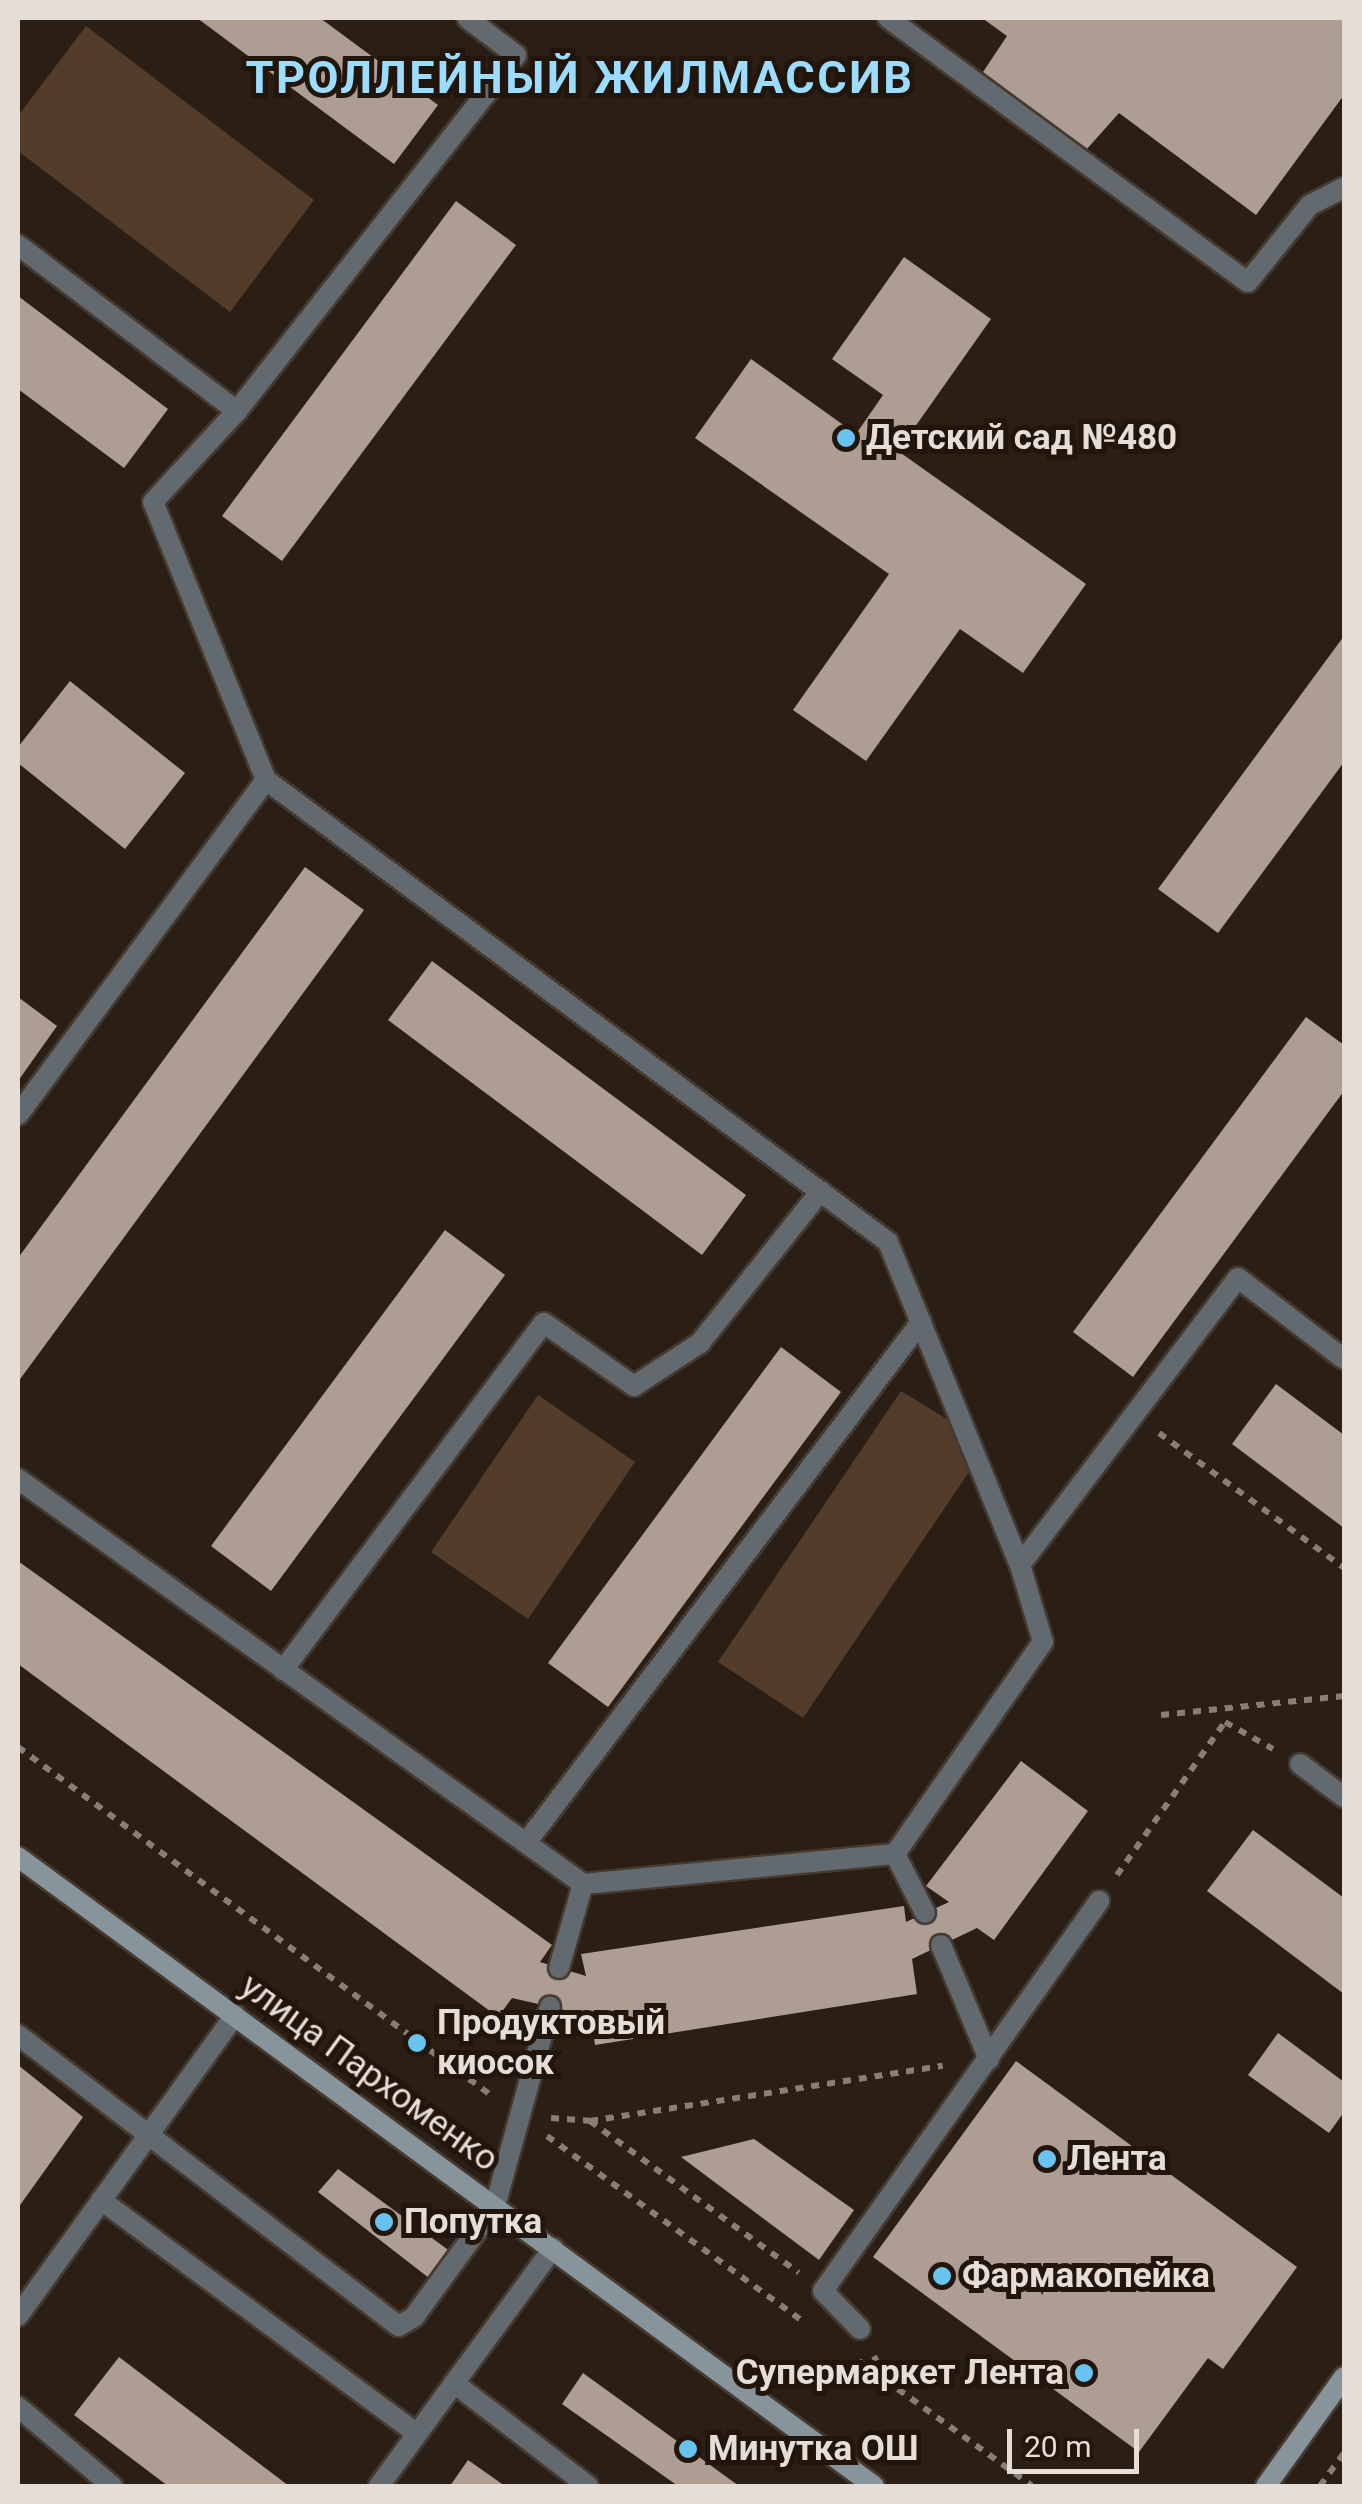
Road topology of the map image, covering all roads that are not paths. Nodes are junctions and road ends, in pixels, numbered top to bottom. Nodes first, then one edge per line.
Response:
1 (467, 18) edge
2 (888, 18) edge
3 (1344, 188) edge
4 (18, 245) edge
5 (237, 411) junction
6 (266, 780) junction
7 (18, 1115) edge
8 (821, 1191) junction
9 (920, 1322) junction
10 (1344, 1360) edge
11 (18, 1479) edge
12 (1020, 1565) junction
13 (284, 1670) junction
14 (1300, 1764) road end
15 (1344, 1796) edge
16 (526, 1843) junction
17 (894, 1854) junction
18 (18, 1856) edge
19 (584, 1884) junction
20 (1099, 1901) road end
21 (925, 1913) dead end
22 (941, 1946) dead end
23 (559, 1968) dead end
24 (550, 2006) dead end
25 (235, 2015) junction
26 (18, 2035) edge
27 (989, 2059) junction
28 (148, 2135) junction
29 (101, 2200) junction
30 (495, 2206) junction
31 (553, 2248) junction
32 (18, 2316) edge
33 (860, 2330) dead end
34 (1344, 2377) edge
35 (454, 2384) junction
36 (18, 2406) edge
37 (417, 2434) junction
38 (112, 2486) edge
39 (378, 2486) edge
40 (588, 2486) edge
41 (874, 2486) edge
42 (1266, 2486) edge

1 - 5 lane
2 - 3 lane
4 - 5 lane
5 - 6 lane
6 - 7 lane
6 - 8 lane
8 - 9 lane
8 - 13 lane
9 - 12 lane
9 - 16 lane
10 - 12 lane
11 - 13 lane
12 - 17 lane
13 - 16 lane
14 - 15 lane
16 - 19 lane
17 - 19 lane
17 - 21 lane
18 - 25 street, улица Пархоменко
19 - 23 lane
20 - 27 lane
22 - 27 lane
24 - 30 lane
25 - 28 lane
25 - 30 street, улица Пархоменко
26 - 28 lane
27 - 33 lane
28 - 29 lane
28 - 30 lane
29 - 32 lane
29 - 37 lane
30 - 31 street, улица Пархоменко
31 - 35 lane
31 - 41 street, улица Пархоменко
34 - 42 street
35 - 37 lane
35 - 40 lane
36 - 38 lane
37 - 39 lane

